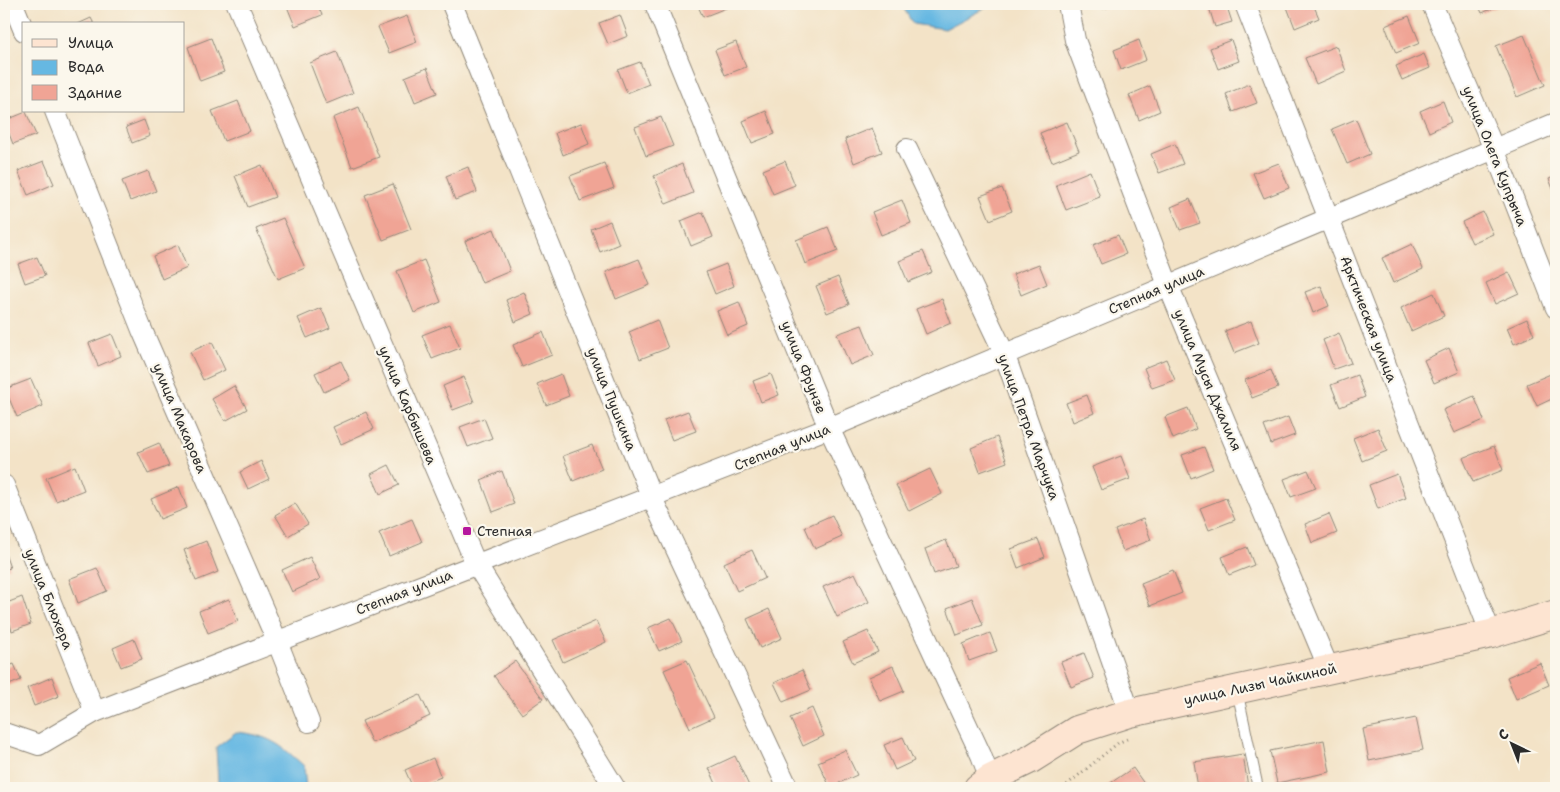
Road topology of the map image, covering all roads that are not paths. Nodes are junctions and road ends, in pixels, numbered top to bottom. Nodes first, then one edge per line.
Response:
1 (13, 4) edge
2 (237, 4) edge
3 (452, 4) edge
4 (655, 4) edge
5 (1068, 4) edge
6 (1245, 4) edge
7 (1432, 4) edge
8 (22, 26) edge
9 (56, 112) edge
10 (1556, 123) edge
11 (1494, 149) junction
12 (907, 150) dead end
13 (1330, 218) junction
14 (1168, 285) junction
15 (1556, 308) edge
16 (1004, 353) junction
17 (829, 428) junction
18 (4, 485) edge
19 (652, 498) junction
20 (476, 564) junction
21 (1556, 614) edge
22 (1491, 634) junction
23 (277, 641) junction
24 (1329, 669) junction
25 (1237, 689) junction
26 (95, 712) junction
27 (1130, 713) junction
28 (310, 722) dead end
29 (4, 733) edge
30 (994, 781) edge
31 (614, 788) edge
32 (788, 788) edge
33 (1258, 788) edge

1 - 8 street
2 - 20 street, улица Карбышева
3 - 19 street, улица Пушкина
4 - 17 street, улица Фрунзе
5 - 14 street, улица Мусы Джалиля
6 - 13 street, Арктическая улица
7 - 11 street, улица Олега Купрыча
9 - 23 street, улица Макарова
10 - 11 street, Степная улица
11 - 13 street, Степная улица
11 - 15 street, улица Олега Купрыча
12 - 16 street, улица Петра Марчука
13 - 14 street, Степная улица
13 - 22 street, Арктическая улица
14 - 16 street, Степная улица
14 - 24 street, улица Мусы Джалиля
16 - 17 street, Степная улица
16 - 27 street, улица Петра Марчука
17 - 19 street, Степная улица
17 - 30 street, улица Фрунзе
18 - 26 street, улица Блюхера
19 - 20 street, Степная улица
19 - 32 street, улица Пушкина
20 - 23 street, Степная улица
20 - 31 street, улица Карбышева
21 - 22 street, улица Лизы Чайкиной
22 - 24 street, улица Лизы Чайкиной
23 - 26 street, Степная улица
23 - 28 street, улица Макарова
24 - 25 street, улица Лизы Чайкиной
25 - 27 street, улица Лизы Чайкиной
25 - 33 lane
26 - 29 street, Степная улица
27 - 30 street, улица Лизы Чайкиной

